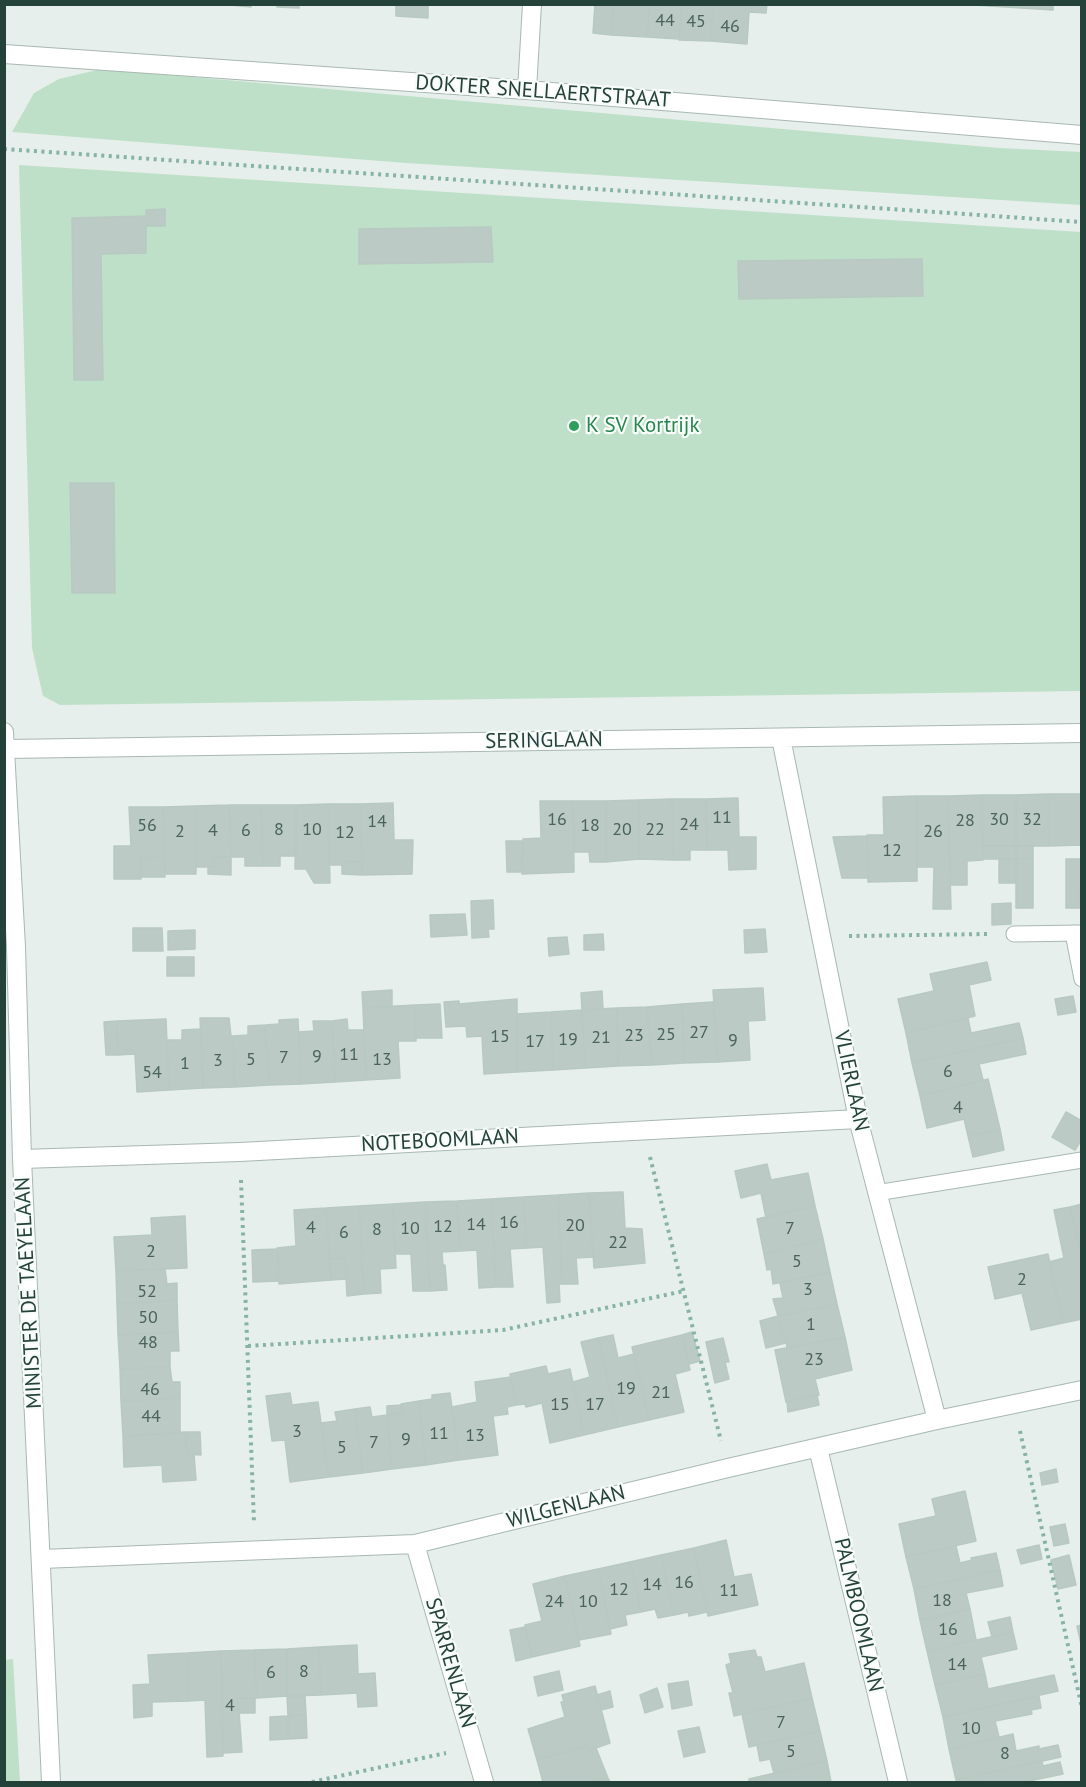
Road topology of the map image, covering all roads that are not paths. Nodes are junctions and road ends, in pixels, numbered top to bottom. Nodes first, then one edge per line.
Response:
1 (532, 4) edge
2 (4, 54) edge
3 (526, 90) junction
4 (1082, 135) edge
5 (1082, 733) edge
6 (781, 738) junction
7 (5, 740) edge
8 (6, 784) edge
9 (1077, 933) edge
10 (1014, 934) road end
11 (1082, 979) edge
12 (858, 1119) junction
13 (22, 1158) junction
14 (1082, 1160) edge
15 (876, 1193) junction
16 (1082, 1390) edge
17 (937, 1420) junction
18 (818, 1448) junction
19 (414, 1544) junction
20 (42, 1559) junction
21 (51, 1782) edge
22 (484, 1782) edge
23 (898, 1782) edge

1 - 3 street
2 - 3 street, DOKTER SNELLAERTSTRAAT
3 - 4 street, DOKTER SNELLAERTSTRAAT
5 - 6 street, SERINGLAAN
6 - 7 street, SERINGLAAN
6 - 12 street, VLIERLAAN
7 - 8 street, MINISTER DE TAEYELAAN
8 - 13 street, MINISTER DE TAEYELAAN
9 - 10 lane
9 - 11 lane
12 - 13 street, NOTEBOOMLAAN
12 - 15 street, VLIERLAAN
13 - 20 street, MINISTER DE TAEYELAAN
14 - 15 lane
15 - 17 street, VLIERLAAN
16 - 17 street, WILGENLAAN
17 - 18 street, WILGENLAAN
18 - 19 street, WILGENLAAN
18 - 23 street, PALMBOOMLAAN
19 - 20 street, WILGENLAAN
19 - 22 street, SPARRENLAAN
20 - 21 street, MINISTER DE TAEYELAAN

